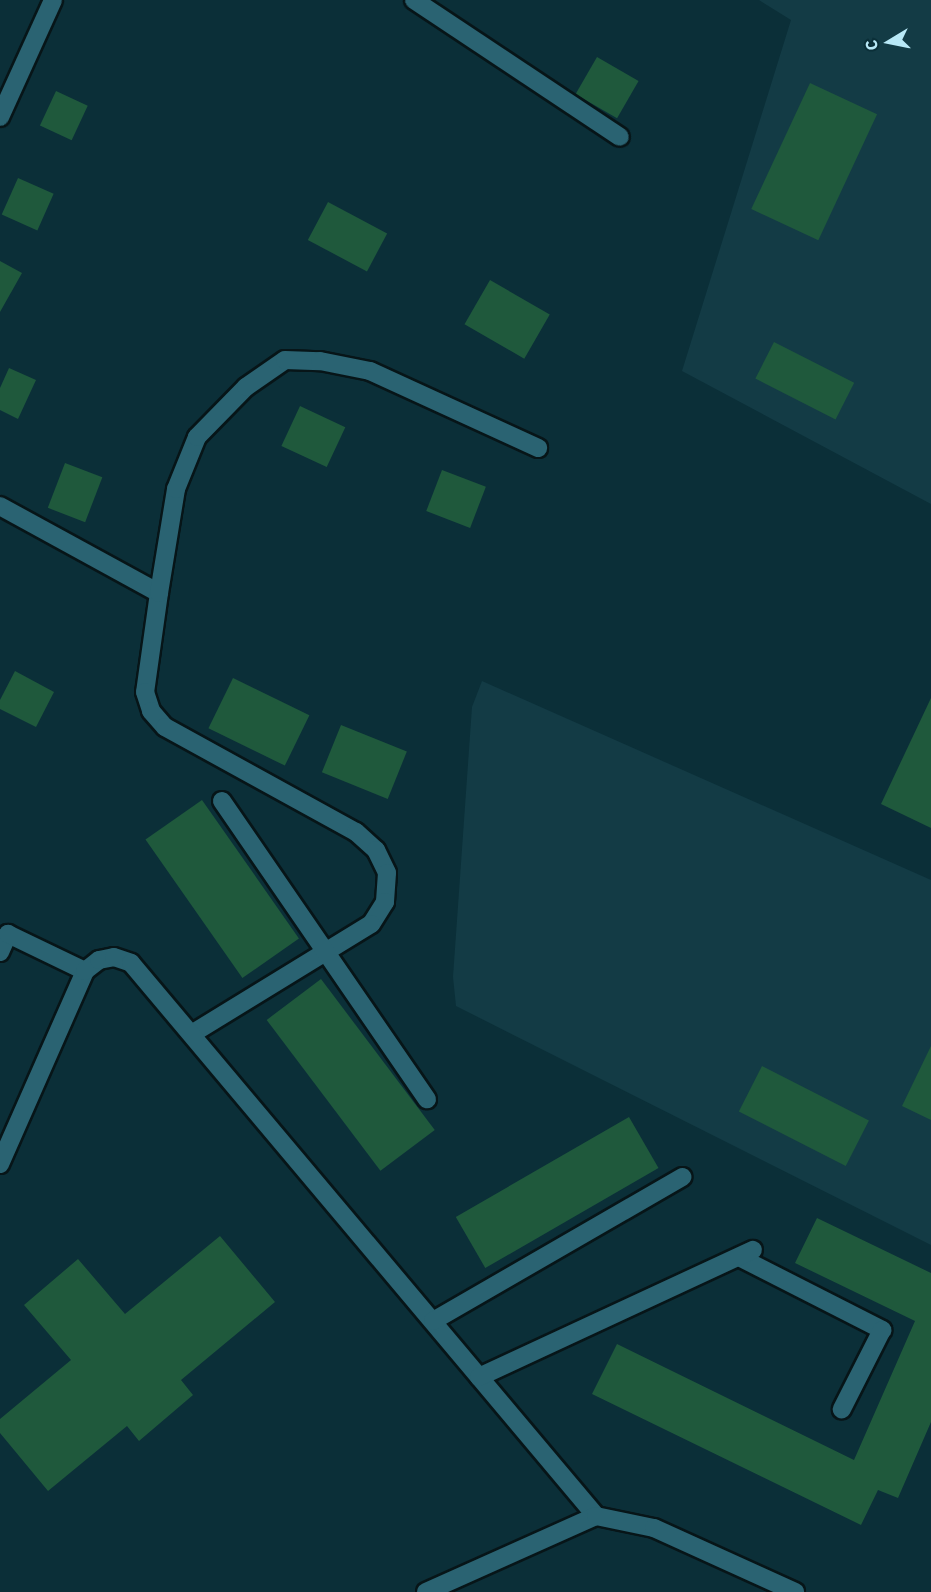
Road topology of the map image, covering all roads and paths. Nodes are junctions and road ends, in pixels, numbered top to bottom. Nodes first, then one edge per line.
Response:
1 (53, 0) edge
2 (414, 0) edge
3 (0, 117) edge
4 (620, 137) dead end
5 (538, 448) dead end
6 (0, 506) edge
7 (159, 592) junction
8 (222, 801) dead end
9 (0, 952) edge
10 (326, 952) junction
11 (85, 971) junction
12 (193, 1034) junction
13 (427, 1099) dead end
14 (0, 1164) edge
15 (682, 1177) dead end
16 (433, 1321) junction
17 (479, 1377) junction
18 (842, 1408) dead end
19 (596, 1516) junction
20 (426, 1592) edge
21 (795, 1592) edge

1 - 3 street
2 - 4 street
5 - 7 street
6 - 7 street
7 - 10 street
8 - 10 street
9 - 11 street
10 - 12 street
10 - 13 street
11 - 12 street
11 - 14 street
12 - 16 street
15 - 16 street
16 - 17 street
17 - 18 street
17 - 19 street
19 - 20 street
19 - 21 street

